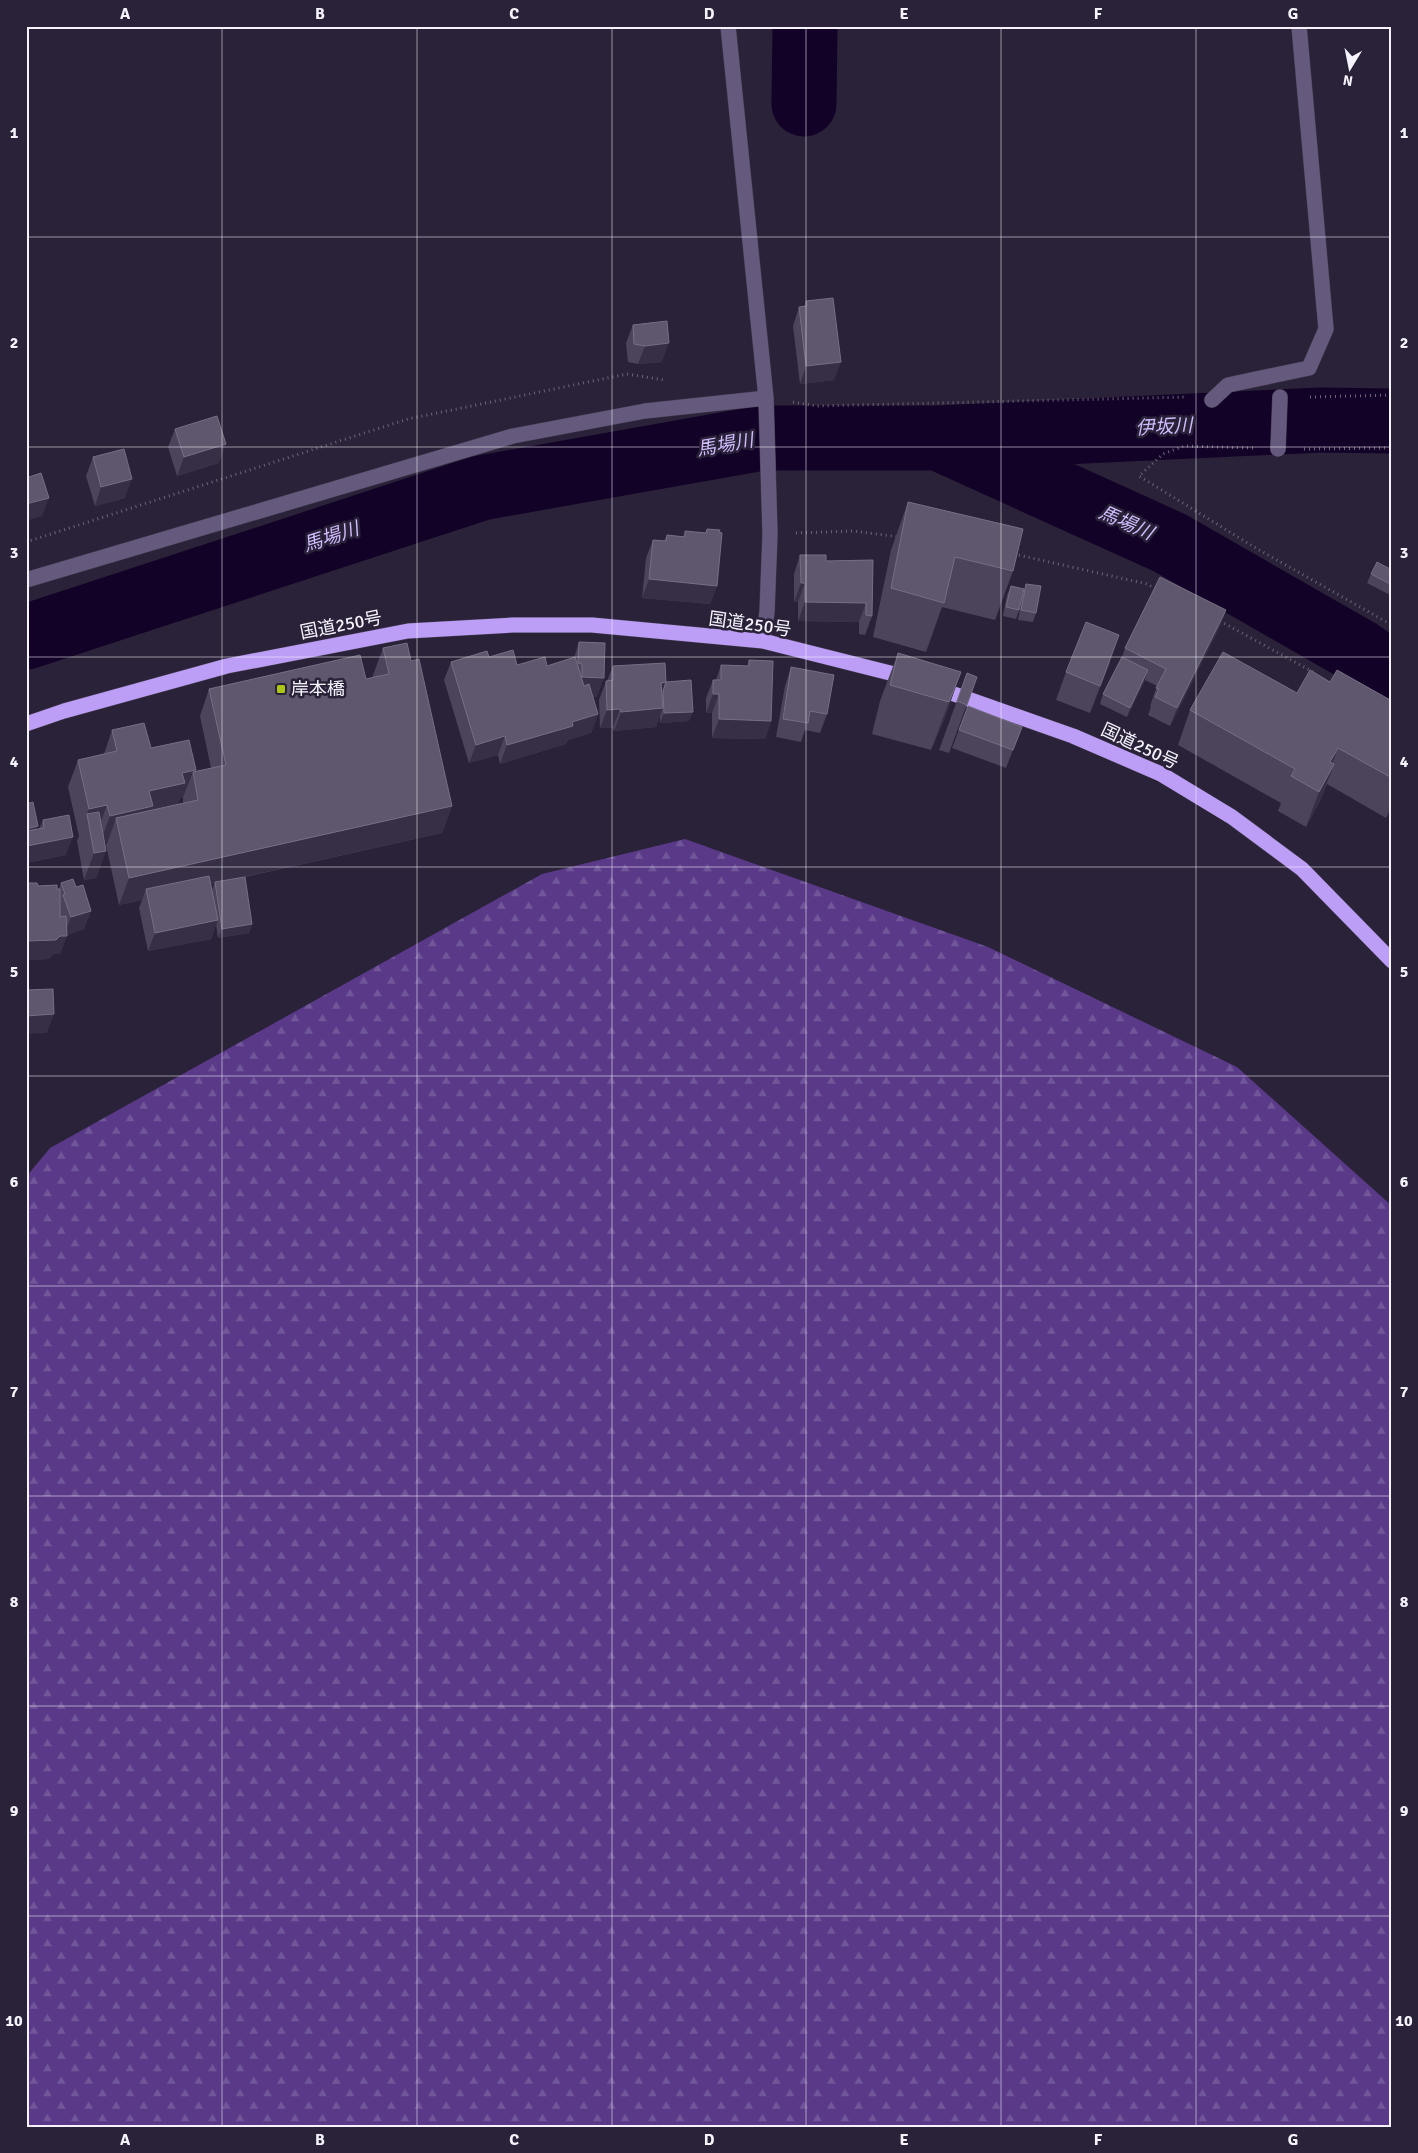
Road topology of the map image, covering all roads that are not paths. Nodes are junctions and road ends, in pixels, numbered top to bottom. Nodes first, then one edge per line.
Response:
1 (728, 26) edge
2 (1299, 26) edge
3 (766, 398) junction
4 (1212, 400) road end
5 (1280, 403) dead end
6 (1278, 446) road end
7 (26, 580) edge
8 (763, 641) junction
9 (26, 724) edge
10 (1392, 961) edge

1 - 3 street
2 - 4 street
3 - 7 street
3 - 8 street
5 - 6 street
8 - 9 highway, 国道250号
8 - 10 highway, 国道250号

